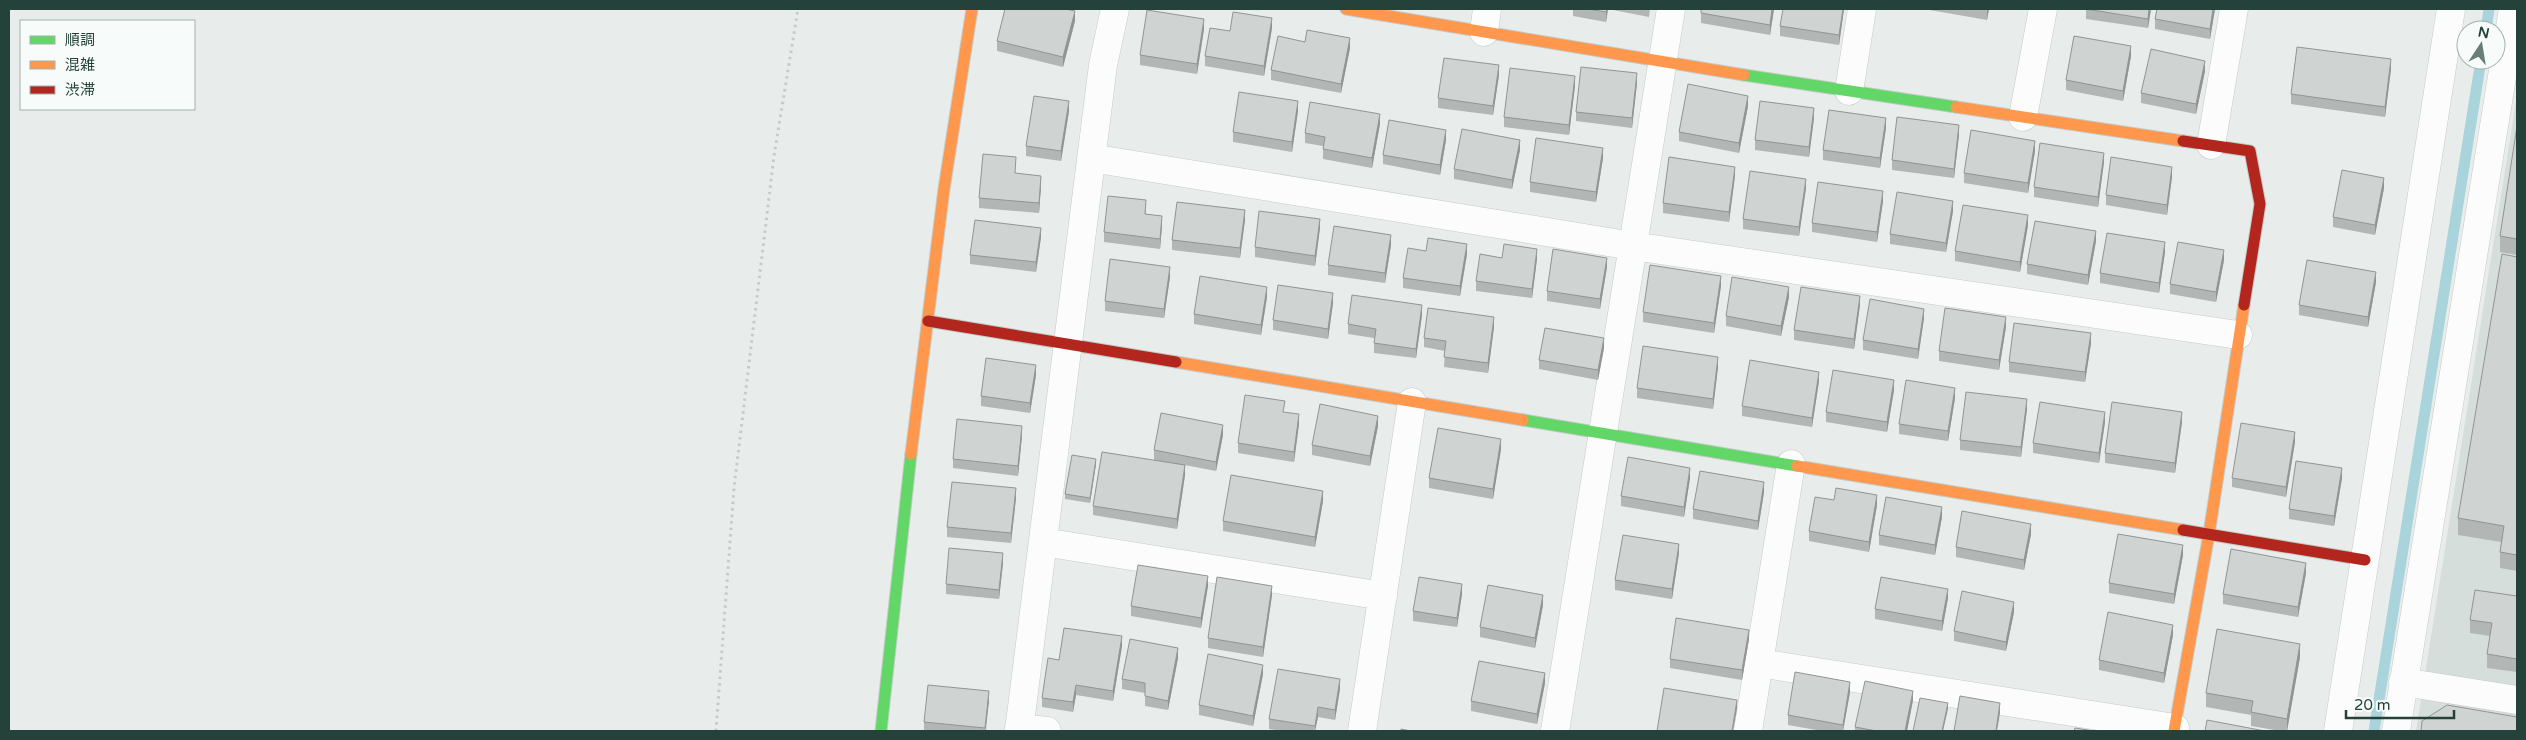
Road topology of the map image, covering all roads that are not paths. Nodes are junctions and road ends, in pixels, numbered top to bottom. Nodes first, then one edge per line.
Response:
1 (972, 9) edge
2 (1116, 9) edge
3 (1346, 9) edge
4 (1671, 9) edge
5 (1862, 9) edge
6 (2043, 9) edge
7 (2234, 9) edge
8 (2451, 9) edge
9 (2513, 9) edge
10 (1486, 20) edge
11 (1662, 63) junction
12 (1849, 91) junction
13 (2023, 117) junction
14 (2211, 145) junction
15 (1091, 158) junction
16 (1633, 246) junction
17 (928, 321) junction
18 (2238, 335) junction
19 (1067, 345) junction
20 (1412, 402) junction
21 (1603, 433) junction
22 (1791, 464) junction
23 (2209, 534) junction
24 (1043, 542) junction
25 (2365, 560) junction
26 (1383, 596) junction
27 (1758, 663) junction
28 (2403, 682) junction
29 (2517, 700) edge
30 (1019, 729) edge
31 (2174, 730) edge
32 (881, 731) edge
33 (1047, 731) edge
34 (1362, 731) edge
35 (1555, 731) edge
36 (1748, 731) edge
37 (2338, 731) edge
38 (2396, 731) edge

1 - 17 street
2 - 15 street
3 - 10 street
4 - 11 street
5 - 12 street
6 - 13 street
7 - 14 street
8 - 25 street
9 - 28 street
10 - 11 street
11 - 12 street
11 - 16 street
12 - 13 street
13 - 14 street
14 - 18 street
15 - 16 street
15 - 19 street
16 - 18 street
16 - 21 street
17 - 19 street
17 - 32 street
18 - 23 street
19 - 20 street
19 - 24 street
20 - 21 street
20 - 26 street
21 - 22 street
21 - 35 street
22 - 23 street
22 - 27 street
23 - 25 street
23 - 31 street
24 - 26 street
24 - 30 street
25 - 37 street
26 - 34 street
27 - 31 street
27 - 36 street
28 - 29 street
28 - 38 street
30 - 33 street

